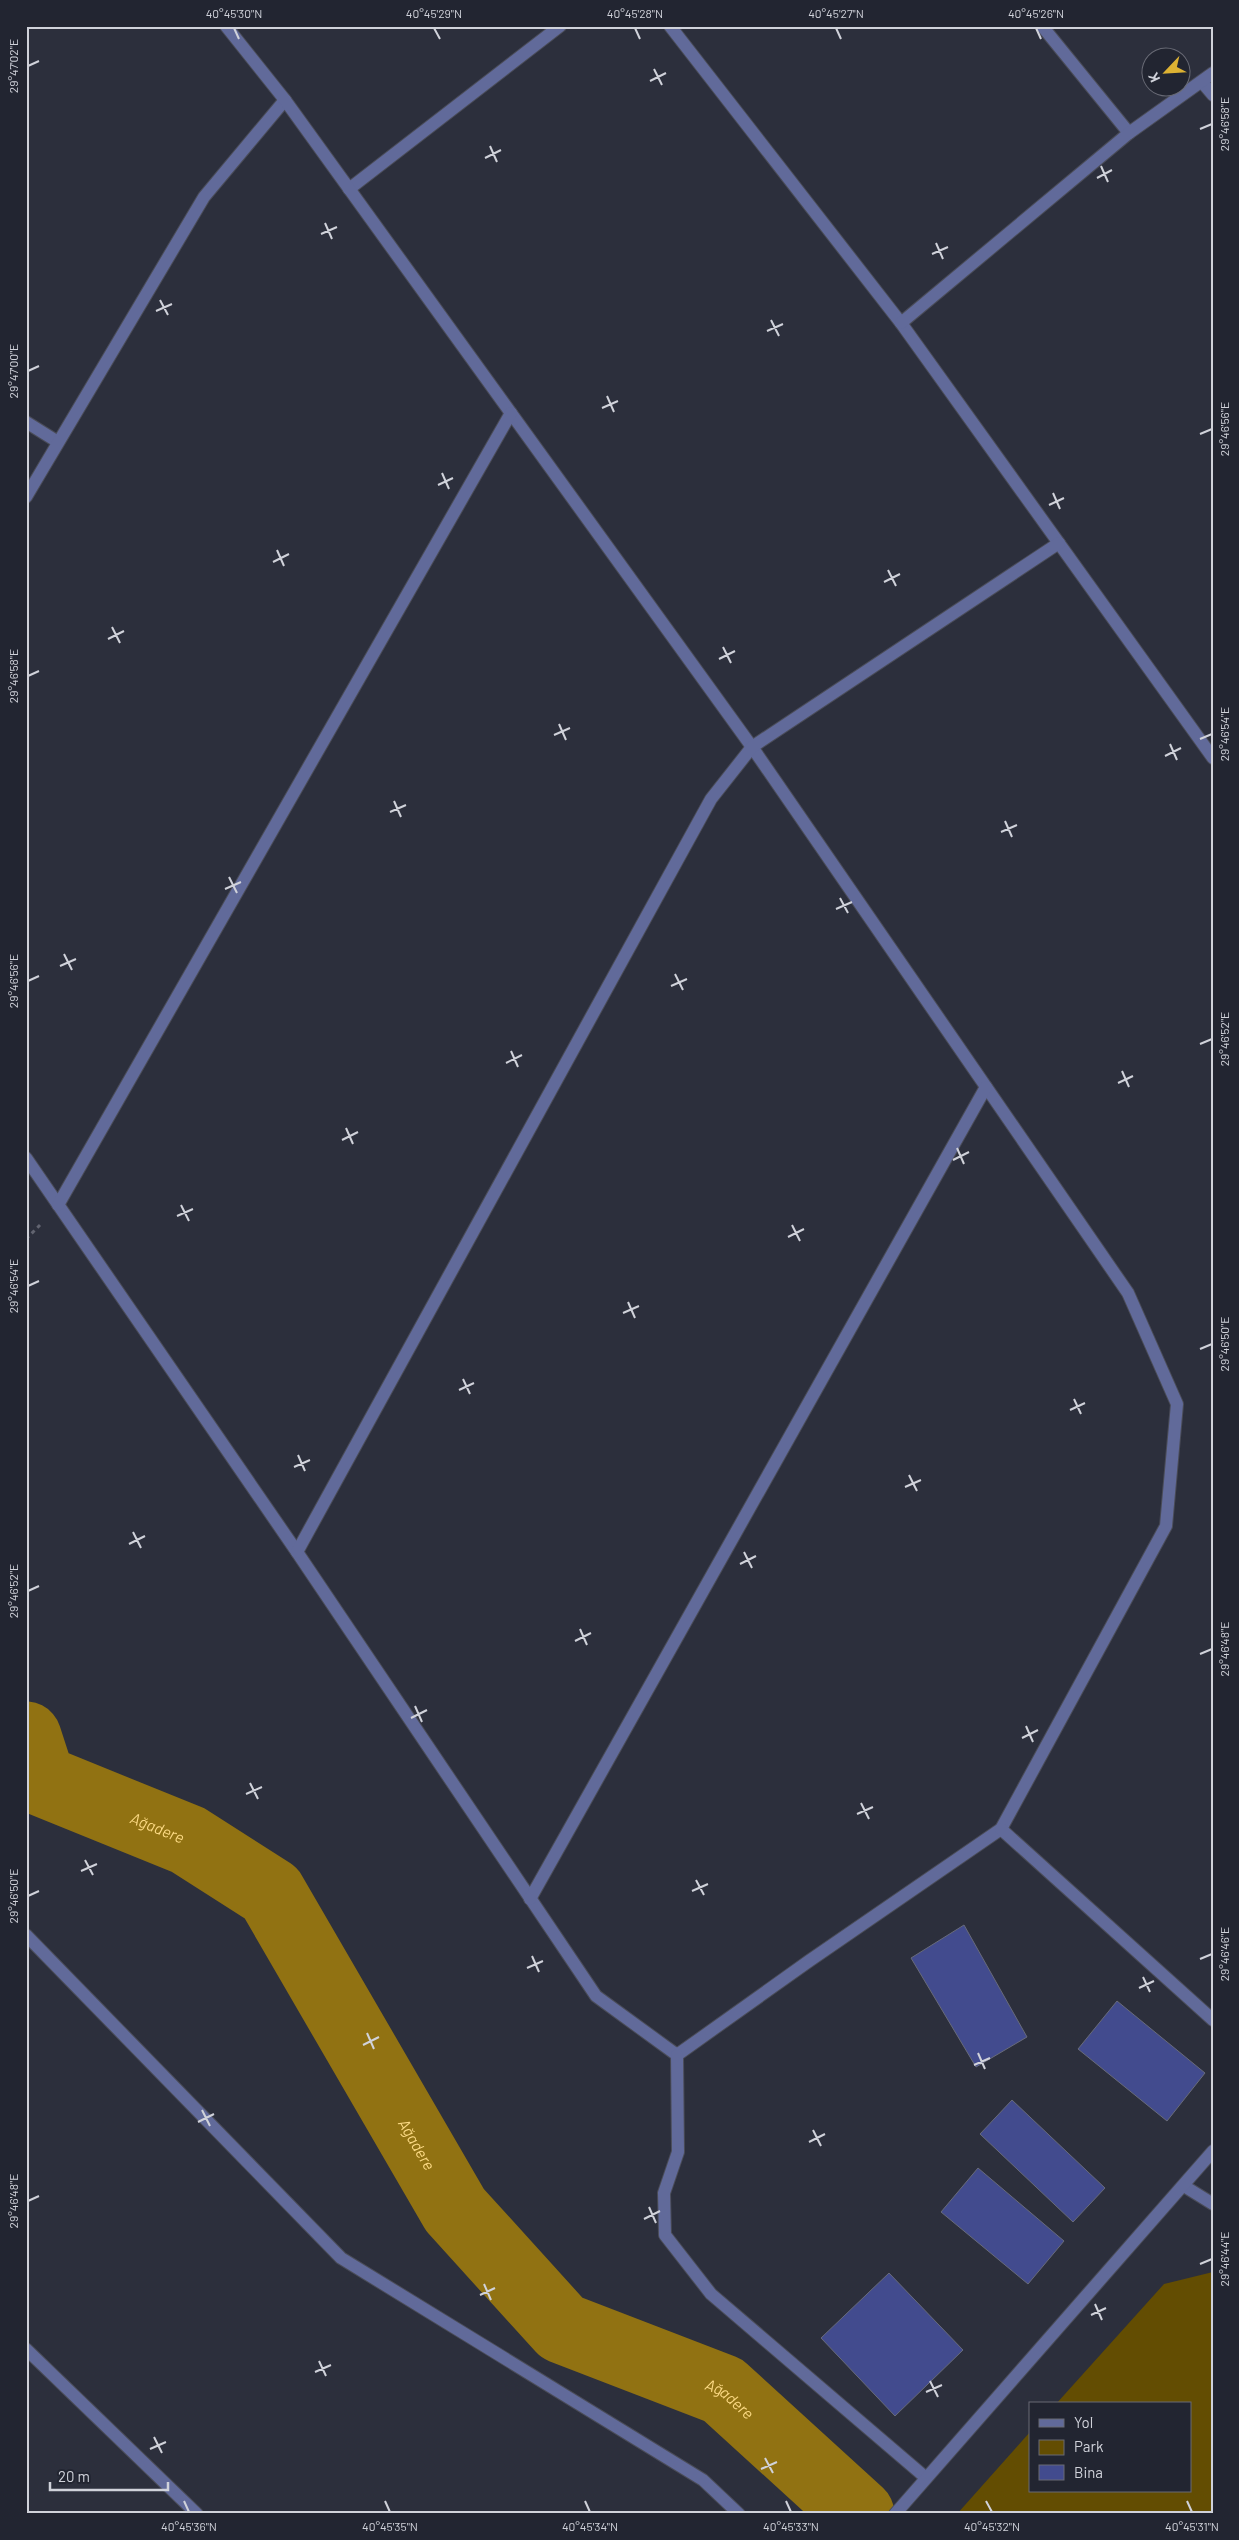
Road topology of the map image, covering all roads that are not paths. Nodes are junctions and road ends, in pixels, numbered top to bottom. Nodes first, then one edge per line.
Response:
1 (226, 26) edge
2 (560, 26) edge
3 (670, 26) edge
4 (1042, 26) edge
5 (1213, 73) edge
6 (1202, 82) junction
7 (1213, 95) edge
8 (285, 100) junction
9 (1129, 133) junction
10 (349, 189) junction
11 (901, 322) junction
12 (511, 413) junction
13 (26, 422) edge
14 (58, 442) junction
15 (26, 497) edge
16 (1059, 543) junction
17 (752, 747) junction
18 (1213, 758) edge
19 (986, 1087) junction
20 (26, 1158) edge
21 (58, 1205) junction
22 (297, 1552) junction
23 (1002, 1829) junction
24 (530, 1899) junction
25 (26, 1936) edge
26 (1213, 2020) edge
27 (677, 2055) junction
28 (1213, 2151) edge
29 (1184, 2186) junction
30 (1213, 2204) edge
31 (26, 2349) edge
32 (925, 2477) junction
33 (197, 2514) edge
34 (739, 2514) edge
35 (894, 2514) edge

1 - 8 street
2 - 10 street
3 - 11 street
4 - 9 street
5 - 6 street
6 - 7 street
6 - 9 street
8 - 10 street
8 - 14 street
9 - 11 street
10 - 12 street
11 - 16 street
12 - 17 street
12 - 21 street
13 - 14 street
14 - 15 street
16 - 17 street
16 - 18 street
17 - 19 street
17 - 22 street
19 - 23 street
19 - 24 street
20 - 21 street
21 - 22 street
22 - 24 street
23 - 26 street
23 - 27 street
24 - 27 street
25 - 34 street
27 - 32 street
28 - 29 street
29 - 30 street
29 - 32 street
31 - 33 street
32 - 35 street

